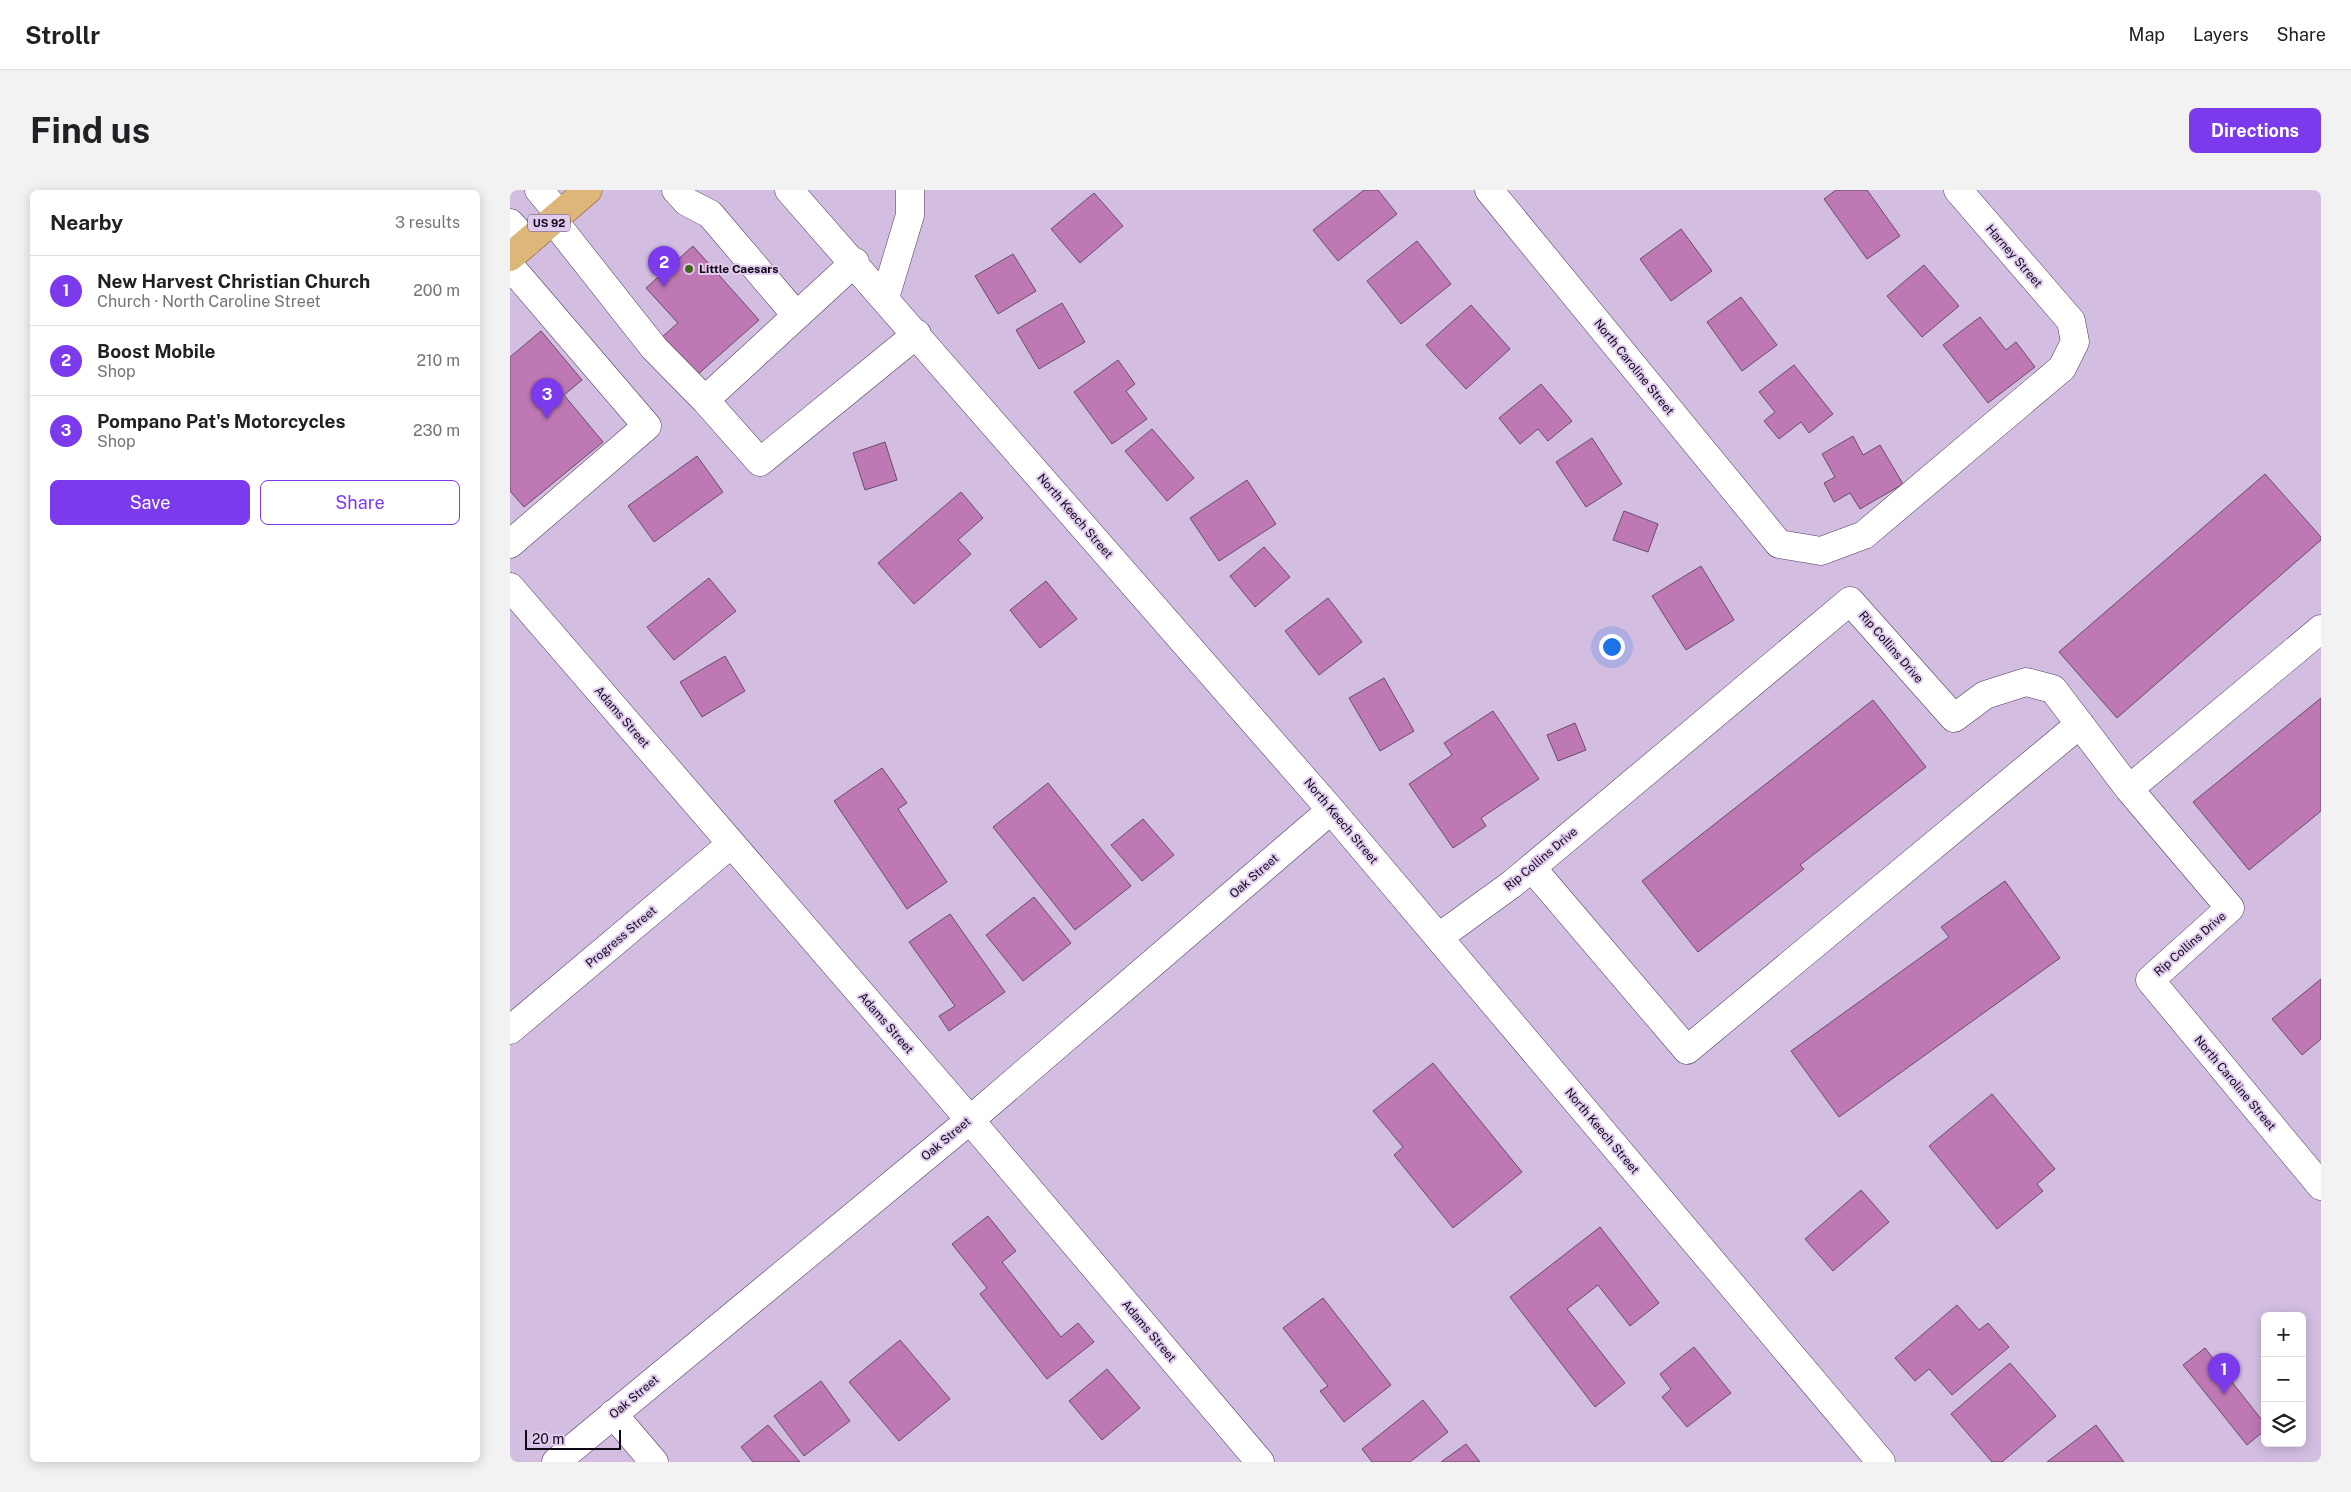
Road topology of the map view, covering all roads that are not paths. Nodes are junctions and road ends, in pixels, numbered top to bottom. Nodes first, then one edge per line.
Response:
1 (539, 190) edge
2 (588, 190) edge
3 (676, 190) edge
4 (789, 190) edge
5 (910, 190) edge
6 (1489, 190) edge
7 (1958, 190) edge
8 (556, 217) junction
9 (516, 241) edge
10 (855, 262) junction
11 (510, 266) edge
12 (885, 298) junction
13 (796, 316) junction
14 (2071, 322) joint
15 (917, 334) junction
16 (705, 400) junction
17 (510, 544) edge
18 (510, 587) edge
19 (2321, 629) edge
20 (2080, 724) junction
21 (2129, 789) junction
22 (1331, 810) junction
23 (731, 844) junction
24 (1532, 868) junction
25 (1439, 937) junction
26 (2150, 980) joint
27 (512, 1025) edge
28 (970, 1120) junction
29 (2321, 1186) edge
30 (613, 1414) junction
31 (556, 1462) edge
32 (654, 1462) edge
33 (1260, 1462) edge
34 (1881, 1462) edge

1 - 8 street
2 - 8 main road, US 92
3 - 13 street
4 - 10 street, North Keech Street
5 - 12 street
6 - 14 street, North Caroline Street
7 - 14 street, Harney Street
8 - 9 main road, US 92
8 - 16 street
10 - 12 street, North Keech Street
10 - 13 street
11 - 17 street
12 - 15 street, North Keech Street
13 - 16 street
15 - 16 street
15 - 22 street, North Keech Street
18 - 23 street, Adams Street
19 - 21 street
20 - 21 street, Rip Collins Drive
20 - 24 street, Rip Collins Drive
20 - 24 street
21 - 26 street, Rip Collins Drive
22 - 25 street, North Keech Street
22 - 28 street, Oak Street
23 - 27 street, Progress Street
23 - 28 street, Adams Street
24 - 25 street, Rip Collins Drive
25 - 34 street, North Keech Street
26 - 29 street, North Caroline Street
28 - 30 street, Oak Street
28 - 33 street, Adams Street
30 - 31 street, Oak Street
30 - 32 street

